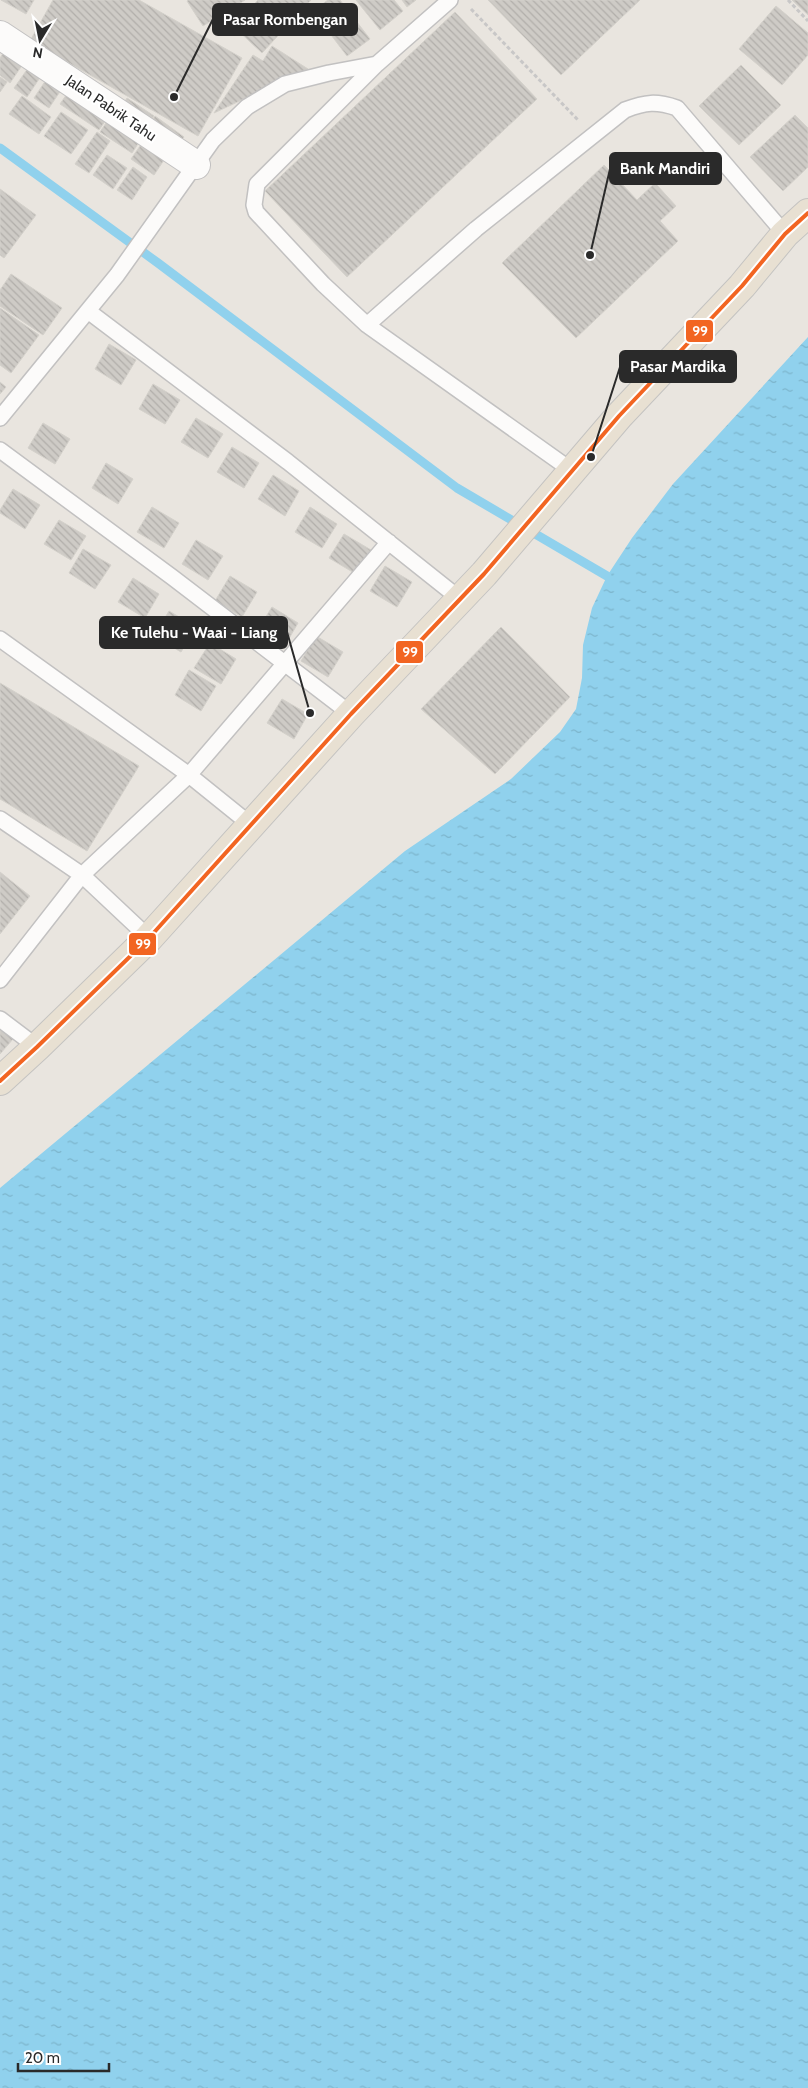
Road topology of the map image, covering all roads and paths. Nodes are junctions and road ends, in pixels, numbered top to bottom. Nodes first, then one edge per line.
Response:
1 (450, 0) edge
2 (788, 0) edge
3 (469, 7) dead end
4 (808, 21) edge
5 (0, 35) edge
6 (377, 64) junction
7 (593, 135) junction
8 (196, 165) junction
9 (808, 213) edge
10 (785, 234) junction
11 (88, 311) junction
12 (367, 325) junction
13 (0, 418) edge
14 (0, 450) edge
15 (571, 470) junction
16 (389, 542) junction
17 (460, 599) junction
18 (0, 639) edge
19 (285, 664) junction
20 (351, 714) junction
21 (189, 775) junction
22 (0, 819) edge
23 (251, 825) junction
24 (82, 875) junction
25 (149, 938) junction
26 (0, 980) edge
27 (0, 1018) edge
28 (37, 1047) junction
29 (0, 1081) edge

1 - 6 lane
2 - 4 path
3 - 7 path
5 - 8 street, Jalan Pabrik Tahu
6 - 8 lane
6 - 12 lane
7 - 10 lane
7 - 12 lane
8 - 11 lane
9 - 10 highway
10 - 15 highway
11 - 13 lane
11 - 16 lane
12 - 15 lane
14 - 19 lane
15 - 17 highway
16 - 17 lane
16 - 19 lane
17 - 20 highway
18 - 21 lane
19 - 20 lane
19 - 21 lane
20 - 23 highway
21 - 23 lane
21 - 24 lane
22 - 24 lane
23 - 25 highway
24 - 25 lane
24 - 26 lane
25 - 28 highway
27 - 28 lane
28 - 29 highway

